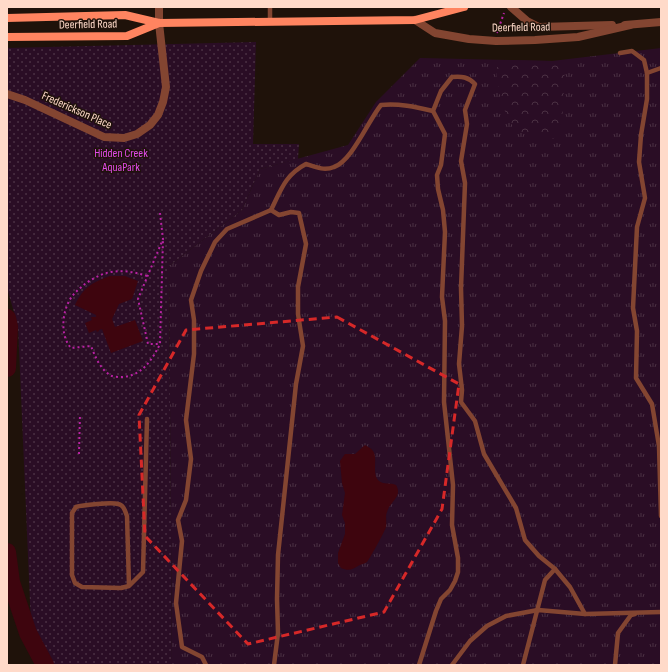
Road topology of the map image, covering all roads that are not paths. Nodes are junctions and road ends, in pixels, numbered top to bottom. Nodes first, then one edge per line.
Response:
1 (159, 7) edge
2 (270, 7) edge
3 (464, 7) edge
4 (508, 9) edge
5 (7, 18) edge
6 (415, 20) junction
7 (270, 22) junction
8 (661, 22) edge
9 (159, 23) junction
10 (630, 25) junction
11 (7, 37) edge
12 (620, 53) dead end
13 (661, 68) edge
14 (647, 73) junction
15 (7, 94) edge
16 (433, 111) junction
17 (271, 210) junction
18 (147, 419) dead end
19 (661, 516) edge
20 (554, 569) junction
21 (129, 586) junction
22 (538, 610) junction
23 (661, 612) edge
24 (585, 614) junction
25 (206, 665) edge
26 (274, 665) edge
27 (419, 665) edge
28 (452, 665) edge
29 (523, 665) edge
30 (615, 665) edge

1 - 9 street, Frederickson Place
2 - 7 lane
3 - 6 main road
4 - 10 street, Deerfield Road
5 - 9 main road, Deerfield Road
6 - 7 main road
6 - 10 street, Deerfield Road
7 - 9 main road
8 - 10 street, Deerfield Road
9 - 11 main road, Deerfield Road
9 - 15 street, Frederickson Place
12 - 14 lane
13 - 14 lane
14 - 19 lane
16 - 17 lane
16 - 20 lane
16 - 27 lane
17 - 25 lane
17 - 26 lane
18 - 21 lane
20 - 22 lane
20 - 24 lane
21 - 21 lane
22 - 24 lane
22 - 28 lane
22 - 29 lane
23 - 24 lane
23 - 30 lane

